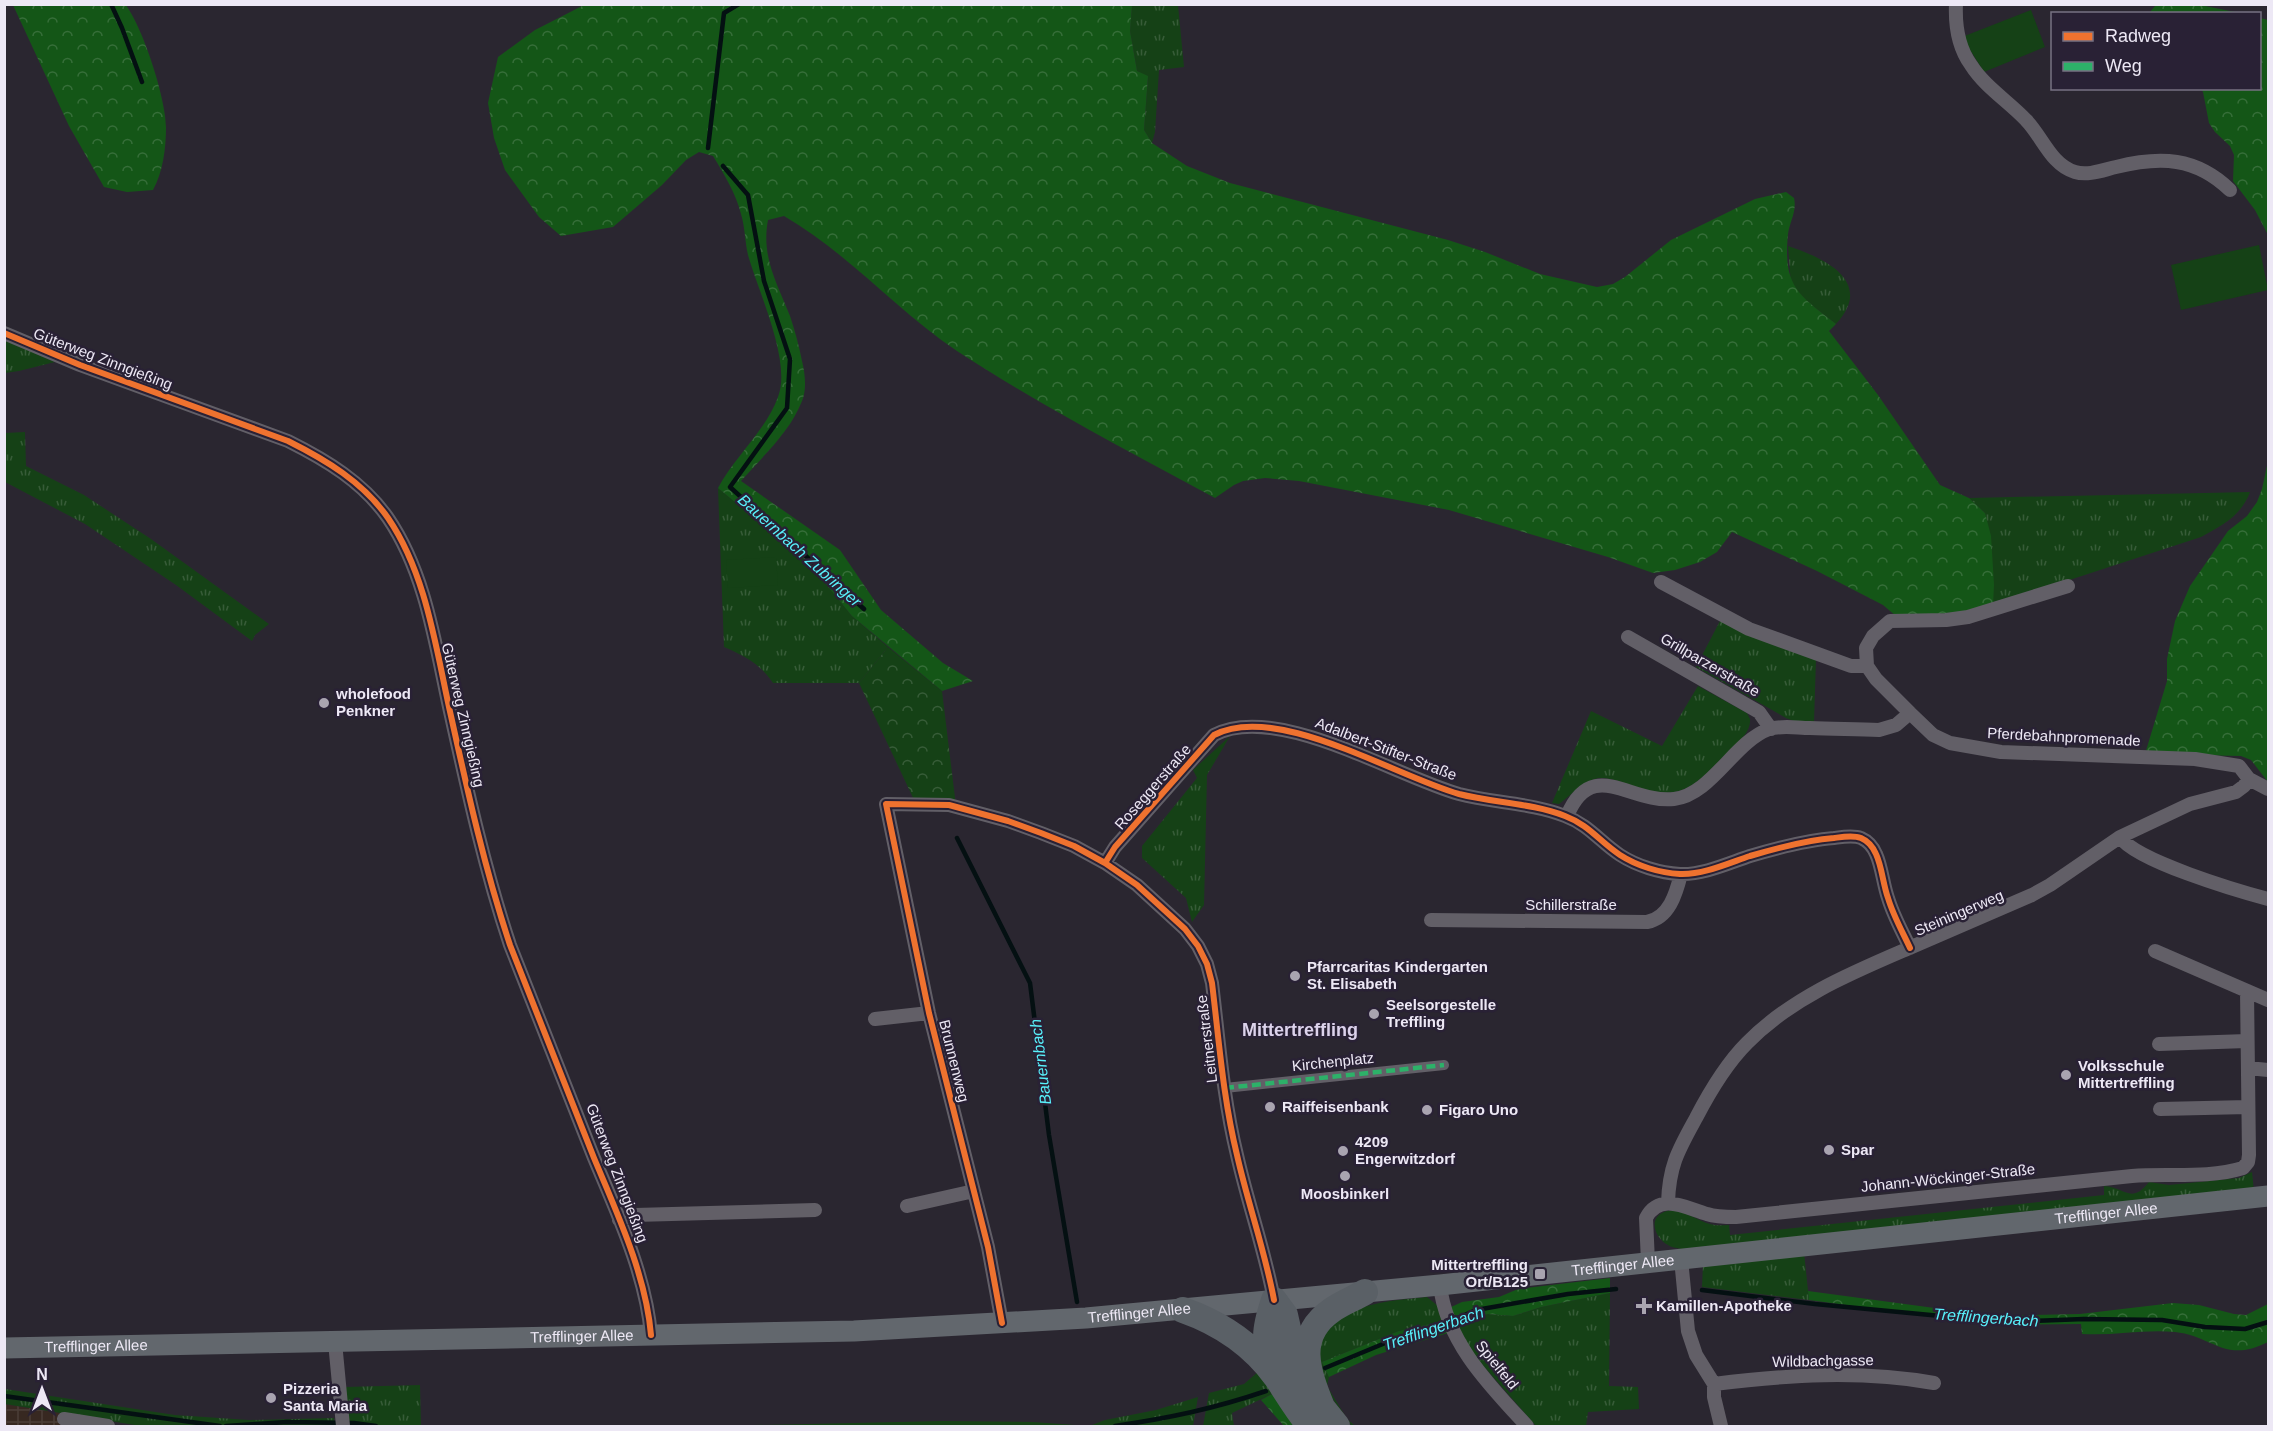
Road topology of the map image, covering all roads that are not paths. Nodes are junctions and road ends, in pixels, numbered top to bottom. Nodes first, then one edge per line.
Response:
1 (1956, 4) edge
2 (2230, 190) dead end
3 (4, 333) edge
4 (1661, 582) dead end
5 (2068, 586) dead end
6 (1628, 637) dead end
7 (1867, 666) junction
8 (1910, 713) junction
9 (1771, 729) junction
10 (1222, 731) joint
11 (2249, 779) junction
12 (2268, 789) edge
13 (886, 804) joint
14 (1567, 816) junction
15 (2120, 837) junction
16 (1105, 863) junction
17 (1681, 874) junction
18 (2268, 899) edge
19 (1431, 920) dead end
20 (1910, 948) junction
21 (2155, 951) dead end
22 (2247, 991) junction
23 (2268, 1000) edge
24 (929, 1013) junction
25 (876, 1019) dead end
26 (2247, 1041) junction
27 (2159, 1044) dead end
28 (1444, 1065) dead end
29 (2248, 1068) junction
30 (2268, 1070) edge
31 (1225, 1088) junction
32 (2248, 1107) junction
33 (2160, 1109) dead end
34 (974, 1191) junction
35 (2268, 1196) edge
36 (1668, 1203) junction
37 (907, 1206) dead end
38 (815, 1210) dead end
39 (619, 1220) junction
40 (1681, 1258) junction
41 (1648, 1262) junction
42 (1440, 1285) junction
43 (1365, 1292) junction
44 (1274, 1300) junction
45 (1183, 1310) junction
46 (1002, 1323) junction
47 (650, 1330) junction
48 (335, 1342) junction
49 (4, 1348) edge
50 (1275, 1375) junction
51 (1934, 1383) dead end
52 (1714, 1384) junction
53 (64, 1419) dead end
54 (1323, 1420) edge
55 (108, 1426) edge
56 (342, 1426) edge
57 (1527, 1426) edge
58 (1721, 1426) edge

1 - 2 street
3 - 39 street, Güterweg Zinngießing
4 - 7 street
5 - 7 street
6 - 9 street, Grillparzerstraße
7 - 8 street, Pferdebahnpromenade
8 - 9 street
8 - 11 street, Pferdebahnpromenade
9 - 14 street
10 - 14 street, Adalbert-Stifter-Straße
10 - 16 street, Roseggerstraße
11 - 12 street, Pferdebahnpromenade
11 - 15 street, Steiningerweg
13 - 16 street, Leitnerstraße
13 - 24 street, Brunnenweg
14 - 17 street, Adalbert-Stifter-Straße
15 - 18 street
15 - 20 street, Steiningerweg
16 - 31 street, Leitnerstraße
17 - 19 street, Schillerstraße
17 - 20 street, Adalbert-Stifter-Straße
20 - 36 street, Steiningerweg
21 - 22 street
22 - 23 street
22 - 26 street, Johann-Wöckinger-Straße
24 - 25 street, Brunnenweg
24 - 34 street, Brunnenweg
26 - 27 street
26 - 29 street, Johann-Wöckinger-Straße
28 - 31 street, Kirchenplatz
29 - 30 street
29 - 32 street, Johann-Wöckinger-Straße
31 - 44 street, Leitnerstraße
32 - 33 street
32 - 36 street, Johann-Wöckinger-Straße
34 - 37 street
34 - 46 street, Brunnenweg
35 - 40 main road, Trefflinger Allee
36 - 41 street
38 - 39 street
39 - 47 street, Güterweg Zinngießing
40 - 41 main road, Trefflinger Allee
40 - 52 street
41 - 42 main road, Trefflinger Allee
42 - 43 main road, Trefflinger Allee
42 - 57 street, Spielfeld
43 - 44 main road, Trefflinger Allee
43 - 54 highway
44 - 45 main road, Trefflinger Allee
44 - 50 highway
44 - 54 highway
45 - 46 main road, Trefflinger Allee
45 - 50 highway
46 - 47 main road, Trefflinger Allee
47 - 48 main road, Trefflinger Allee
48 - 49 main road, Trefflinger Allee
48 - 56 street
50 - 54 highway
51 - 52 street, Wildbachgasse
52 - 58 street
53 - 55 street

